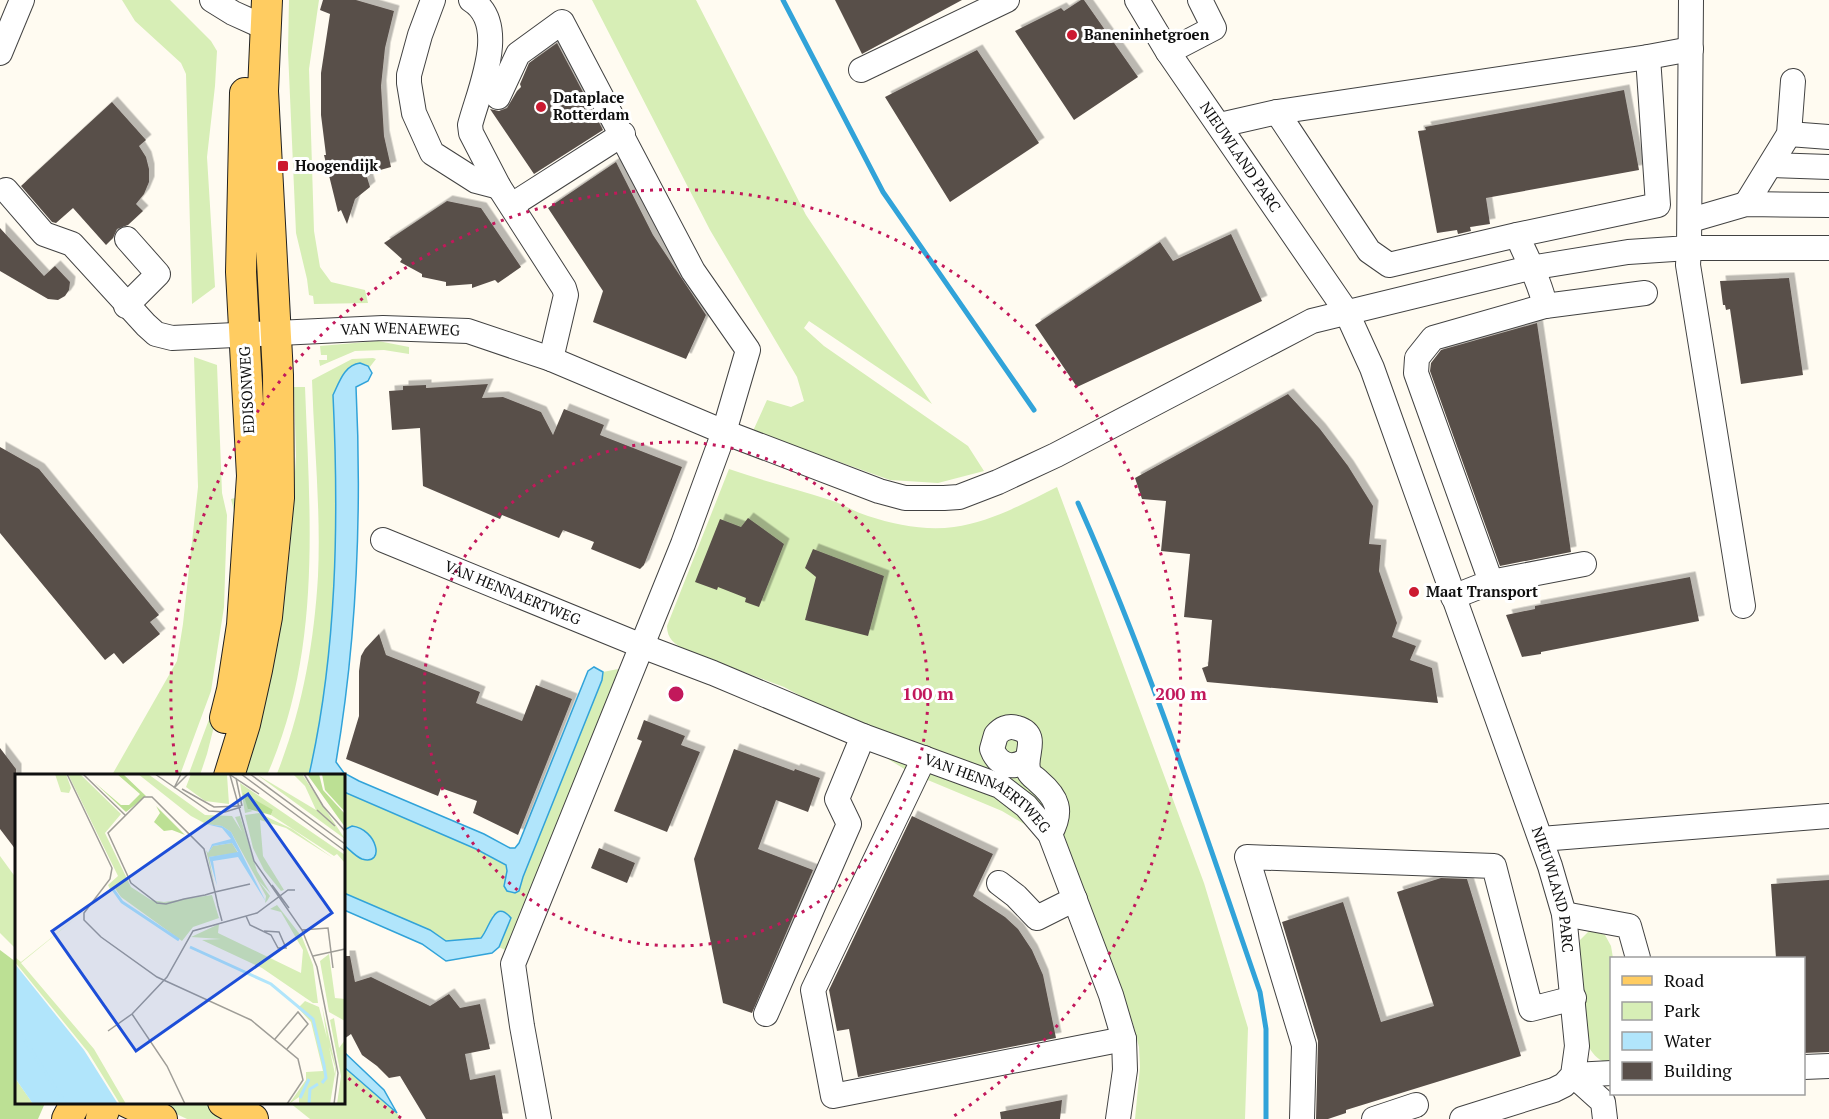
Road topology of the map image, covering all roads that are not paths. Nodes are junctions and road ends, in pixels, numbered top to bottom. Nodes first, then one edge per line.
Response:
1 (22, 0) edge
2 (212, 0) edge
3 (434, 0) edge
4 (471, 0) edge
5 (1007, 0) edge
6 (1137, 0) edge
7 (1200, 0) edge
8 (1690, 0) edge
9 (258, 10) edge
10 (1690, 49) junction
11 (1168, 52) junction
12 (0, 53) edge
13 (1648, 57) junction
14 (861, 70) dead end
15 (1793, 81) dead end
16 (498, 97) dead end
17 (1277, 112) junction
18 (1220, 125) junction
19 (623, 134) junction
20 (1790, 134) junction
21 (1829, 137) edge
22 (1771, 165) junction
23 (1829, 168) edge
24 (6, 190) dead end
25 (506, 196) junction
26 (1746, 204) junction
27 (1829, 205) edge
28 (1690, 220) junction
29 (1517, 235) junction
30 (127, 239) dead end
31 (1829, 247) edge
32 (1689, 248) junction
33 (1530, 268) junction
34 (1645, 293) dead end
35 (126, 306) junction
36 (1545, 306) junction
37 (1346, 311) junction
38 (276, 334) junction
39 (244, 335) junction
40 (551, 359) junction
41 (724, 432) junction
42 (383, 540) dead end
43 (1584, 564) dead end
44 (1491, 582) junction
45 (1453, 597) junction
46 (1743, 606) dead end
47 (642, 646) junction
48 (863, 736) junction
49 (924, 758) junction
50 (1026, 760) junction
51 (999, 762) junction
52 (210, 774) edge
53 (230, 774) edge
54 (983, 781) junction
55 (1829, 816) edge
56 (1050, 834) junction
57 (1541, 839) junction
58 (999, 883) dead end
59 (1075, 899) junction
60 (1564, 914) junction
61 (1638, 957) edge
62 (1574, 998) junction
63 (766, 1014) dead end
64 (1124, 1039) junction
65 (1829, 1066) edge
66 (1805, 1067) edge
67 (1610, 1073) edge
68 (1573, 1075) junction
69 (75, 1104) edge
70 (106, 1104) edge
71 (131, 1104) edge
72 (227, 1104) edge
73 (1416, 1105) dead end
74 (67, 1119) edge
75 (101, 1119) edge
76 (162, 1119) edge
77 (253, 1119) edge
78 (539, 1119) edge
79 (1118, 1119) edge
80 (1302, 1119) edge
81 (1374, 1119) edge
82 (1462, 1119) edge
83 (1605, 1119) edge

1 - 12 street
2 - 9 street
3 - 25 street
4 - 25 street
5 - 14 street
6 - 11 street, NIEUWLAND PARC
7 - 11 street
8 - 10 street
9 - 38 main road, EDISONWEG
9 - 39 main road, EDISONWEG
10 - 13 street
10 - 28 street
11 - 18 street, NIEUWLAND PARC
13 - 17 street
13 - 29 street
15 - 20 street
16 - 19 street
17 - 18 street
17 - 29 street
18 - 37 street, NIEUWLAND PARC
19 - 25 street
19 - 41 street
20 - 21 street
20 - 22 street
22 - 23 street
22 - 26 street
24 - 35 street, VAN WENAEWEG
25 - 40 street
26 - 27 street
26 - 28 street
28 - 32 street
29 - 33 street
30 - 35 street
31 - 32 street
32 - 33 street
32 - 46 street
33 - 36 street
33 - 37 street
34 - 36 street
35 - 39 street, VAN WENAEWEG
36 - 44 street
37 - 41 street, VAN WENAEWEG
37 - 45 street, NIEUWLAND PARC
38 - 39 street, VAN WENAEWEG
38 - 40 street, VAN WENAEWEG
38 - 53 main road, EDISONWEG
39 - 52 main road, EDISONWEG
40 - 41 street, VAN WENAEWEG
41 - 47 street
42 - 47 street, VAN HENNAERTWEG
43 - 44 street
44 - 45 street
45 - 57 street, NIEUWLAND PARC
47 - 48 street, VAN HENNAERTWEG
47 - 78 street
48 - 49 street, VAN HENNAERTWEG
48 - 63 street
49 - 54 street, VAN HENNAERTWEG
49 - 64 street
50 - 51 street
50 - 51 street
50 - 56 street
51 - 54 street
54 - 56 street, VAN HENNAERTWEG
55 - 57 street
56 - 59 street, VAN HENNAERTWEG
57 - 60 street, NIEUWLAND PARC
58 - 59 street
59 - 64 street, VAN HENNAERTWEG
60 - 61 street
60 - 62 street, NIEUWLAND PARC
62 - 68 street, NIEUWLAND PARC
62 - 80 street
64 - 79 street, VAN HENNAERTWEG
65 - 66 street
67 - 68 street
68 - 82 street
68 - 83 street
69 - 74 main road
70 - 75 main road
71 - 76 main road
72 - 77 main road
73 - 81 street

